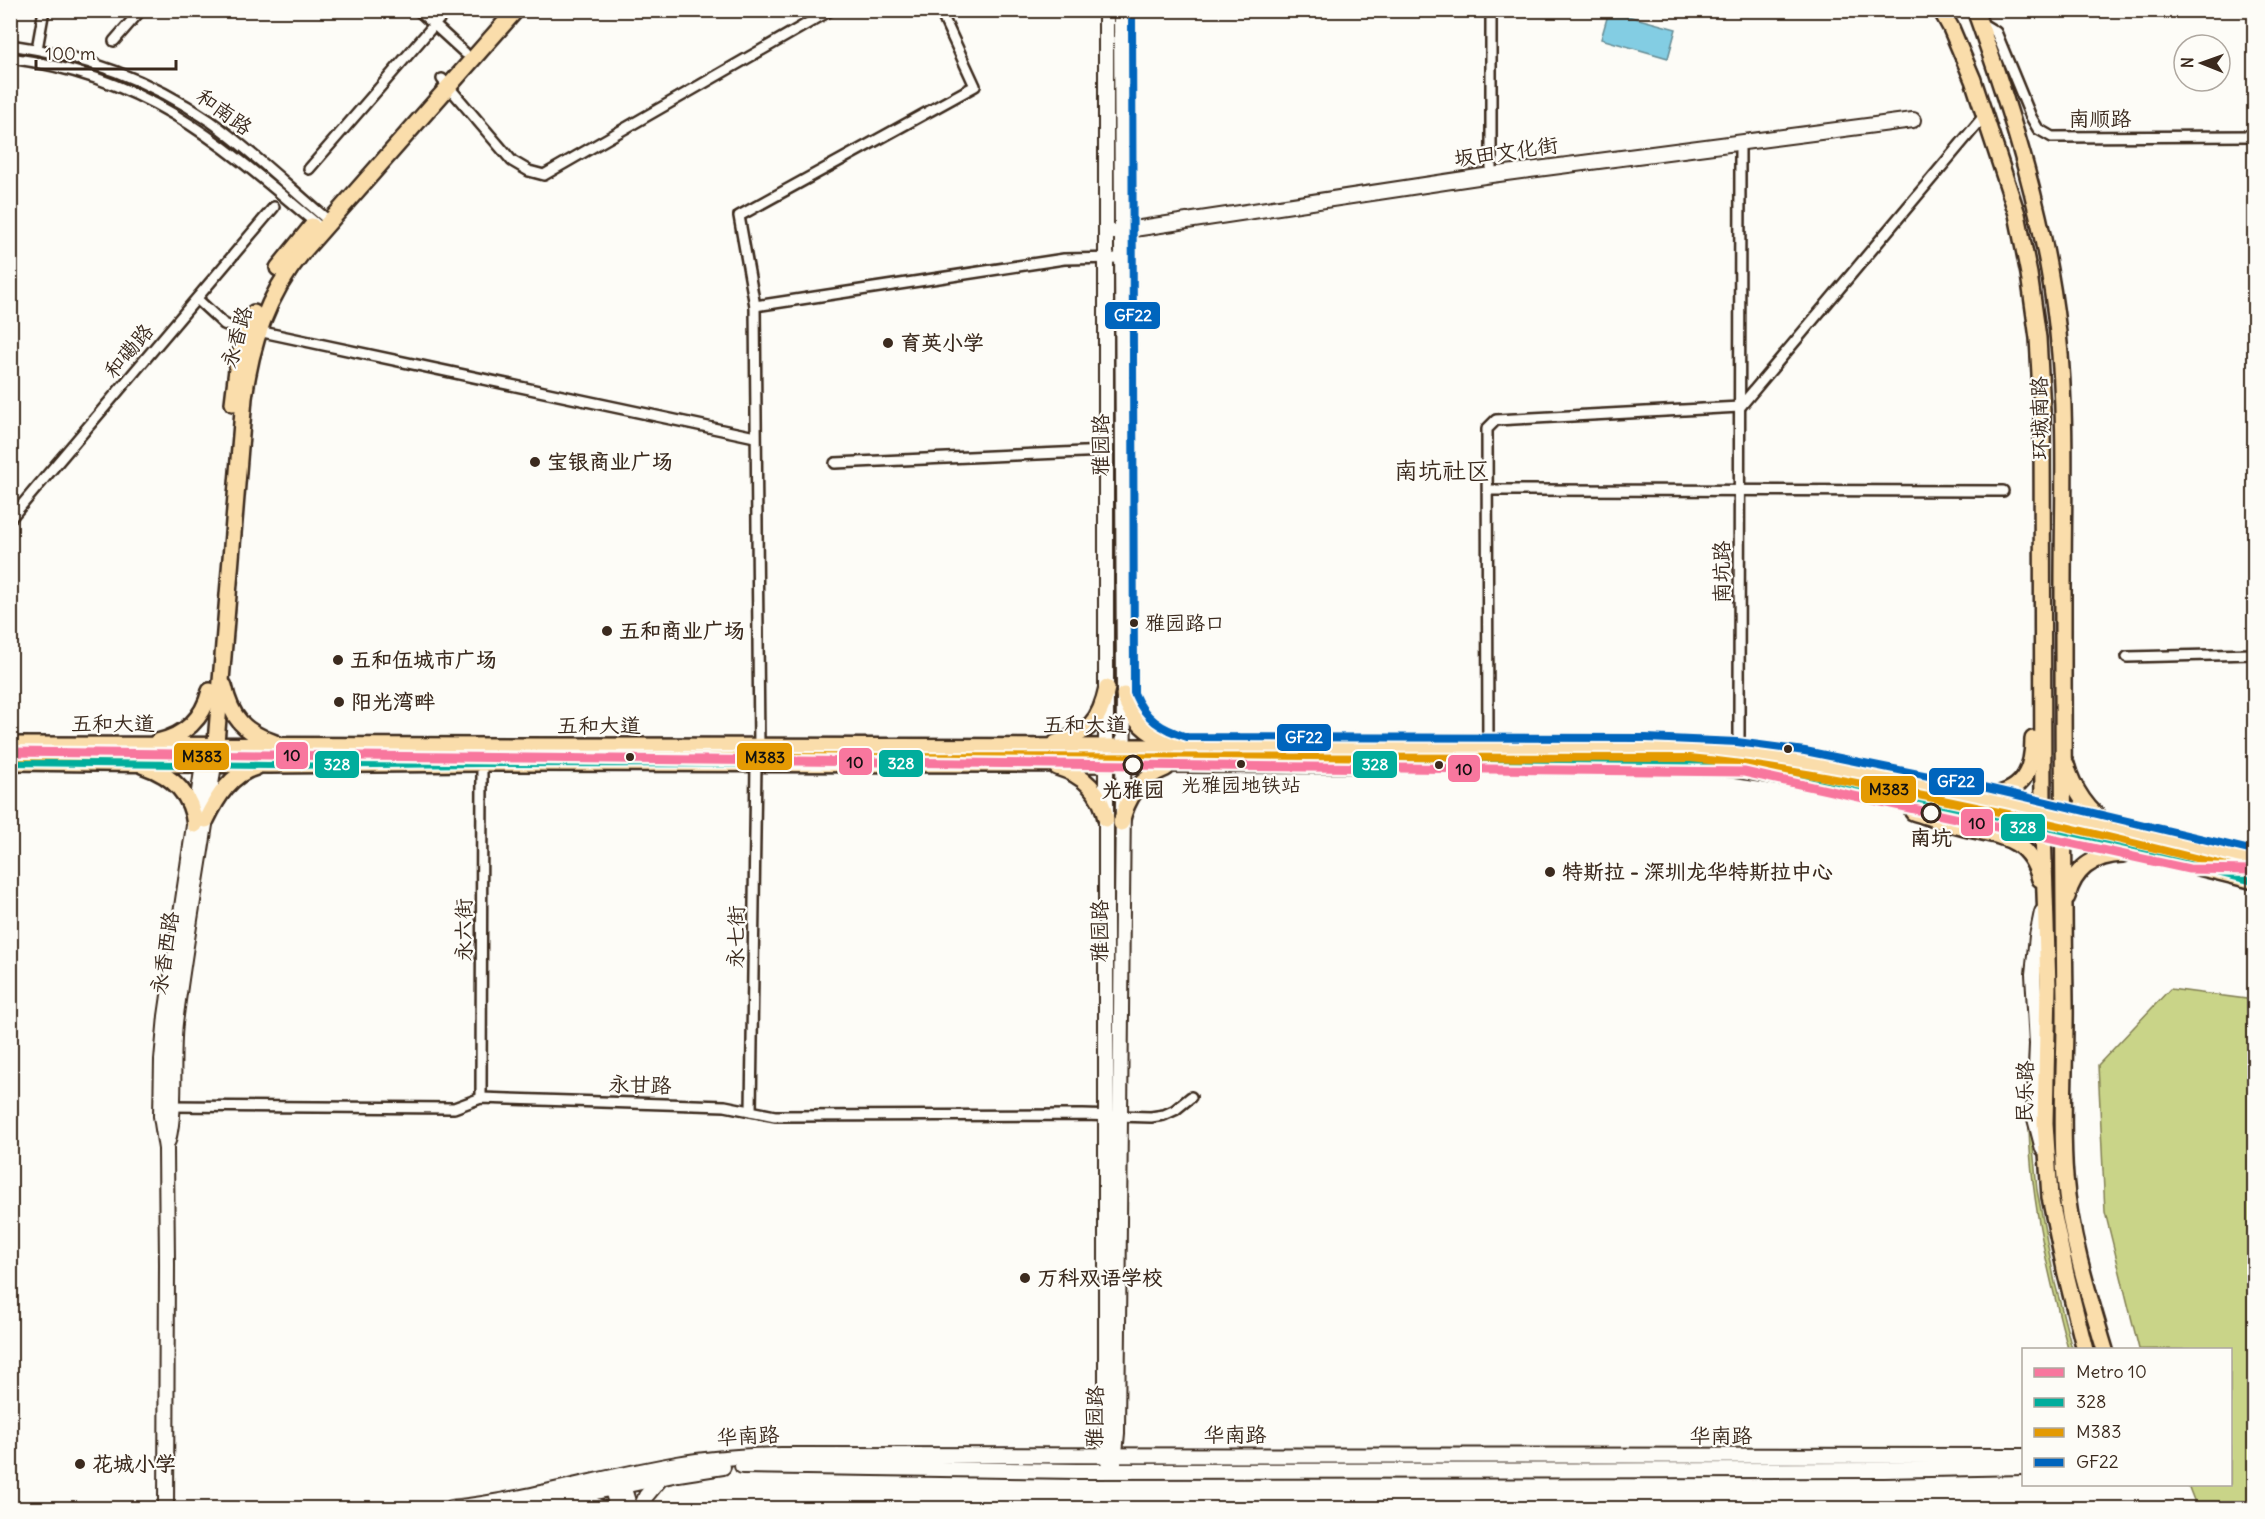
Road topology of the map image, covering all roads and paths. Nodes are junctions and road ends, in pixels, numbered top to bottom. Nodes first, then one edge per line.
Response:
1 (44, 10) edge
2 (141, 10) edge
3 (418, 10) edge
4 (447, 10) edge
5 (502, 10) edge
6 (516, 10) edge
7 (831, 10) edge
8 (940, 10) edge
9 (1106, 10) edge
10 (1121, 10) edge
11 (1491, 10) edge
12 (1943, 10) edge
13 (1977, 16) edge
14 (434, 25) junction
15 (114, 41) dead end
16 (10, 45) edge
17 (37, 49) junction
18 (465, 53) junction
19 (10, 58) edge
20 (445, 83) junction
21 (1984, 116) junction
22 (1913, 120) dead end
23 (2254, 136) edge
24 (1740, 142) junction
25 (309, 169) dead end
26 (1491, 175) junction
27 (274, 207) dead end
28 (322, 222) junction
29 (1122, 231) junction
30 (1106, 234) junction
31 (1121, 258) junction
32 (1106, 259) junction
33 (197, 298) junction
34 (755, 306) junction
35 (252, 332) junction
36 (1740, 407) junction
37 (755, 437) junction
38 (1106, 451) junction
39 (835, 463) dead end
40 (1488, 490) junction
41 (1740, 491) junction
42 (2003, 491) dead end
43 (10, 519) edge
44 (1107, 632) junction
45 (1124, 632) junction
46 (2254, 654) edge
47 (2127, 657) dead end
48 (222, 675) junction
49 (2043, 677) junction
50 (2063, 677) junction
51 (1107, 688) junction
52 (210, 692) junction
53 (1124, 694) junction
54 (1739, 736) dead end
55 (10, 745) edge
56 (138, 746) junction
57 (210, 746) junction
58 (287, 746) junction
59 (1041, 746) junction
60 (1106, 746) junction
61 (1123, 746) junction
62 (759, 747) junction
63 (1186, 747) junction
64 (1488, 747) junction
65 (2063, 748) junction
66 (10, 762) edge
67 (133, 763) junction
68 (208, 764) junction
69 (482, 764) junction
70 (756, 764) junction
71 (1043, 764) junction
72 (269, 765) junction
73 (289, 765) junction
74 (1106, 765) junction
75 (1122, 765) junction
76 (1180, 766) junction
77 (1856, 792) junction
78 (1981, 797) junction
79 (2043, 812) junction
80 (2062, 816) junction
81 (1114, 821) junction
82 (201, 822) junction
83 (2122, 830) junction
84 (2043, 831) junction
85 (2063, 836) junction
86 (2142, 854) junction
87 (2254, 862) edge
88 (2254, 881) edge
89 (2045, 898) junction
90 (2063, 908) junction
91 (1191, 1096) dead end
92 (482, 1098) junction
93 (166, 1106) junction
94 (751, 1111) junction
95 (1113, 1116) junction
96 (2085, 1348) edge
97 (2104, 1348) edge
98 (1111, 1456) junction
99 (2022, 1456) edge
100 (2022, 1467) edge
101 (1112, 1471) junction
102 (661, 1478) junction
103 (617, 1483) junction
104 (567, 1499) junction
105 (166, 1509) edge
106 (452, 1509) edge
107 (522, 1509) edge
108 (601, 1509) edge
109 (617, 1509) edge
110 (630, 1509) edge
111 (641, 1509) edge

1 - 17 street
2 - 15 street
3 - 14 street
4 - 14 street
5 - 18 main road, 永香路
6 - 20 main road, 永香路
7 - 20 street
8 - 34 street
9 - 30 main road, 雅园路
10 - 29 main road, 雅园路
11 - 26 street
12 - 21 main road, 环城南路
13 - 23 street, 南顺路
13 - 50 main road, 环城南路
14 - 18 street
14 - 25 street
16 - 17 street, 和南路
17 - 28 street, 和南路
18 - 20 main road, 永香路
19 - 28 street, 和南路
20 - 28 main road, 永香路
21 - 36 street
21 - 49 main road, 环城南路
22 - 24 main road, 坂田文化街
24 - 26 main road, 坂田文化街
24 - 36 street, 南坑路
26 - 29 main road, 坂田文化街
27 - 33 street, 和磡路
28 - 35 main road, 永香路
29 - 30 main road, 坂田文化街
29 - 31 main road, 雅园路
30 - 32 main road, 雅园路
31 - 32 street
31 - 45 main road, 雅园路
32 - 34 street
32 - 38 main road, 雅园路
33 - 35 street
33 - 43 street, 和磡路
34 - 37 street
35 - 37 street
35 - 48 main road, 永香路
35 - 52 main road, 永香路
36 - 40 street
36 - 41 street, 南坑路
37 - 62 street
38 - 39 street
38 - 44 main road, 雅园路
40 - 41 street
40 - 64 street
41 - 42 street
41 - 54 street, 南坑路
44 - 45 main road
44 - 51 main road, 雅园路
45 - 53 main road, 雅园路
46 - 47 street
48 - 57 main road, 永香路
48 - 58 main road
49 - 50 main road
49 - 78 main road
49 - 79 main road, 环城南路
50 - 65 main road, 环城南路
51 - 59 main road
51 - 60 main road, 雅园路
52 - 56 main road
52 - 57 main road, 永香路
53 - 61 main road, 雅园路
53 - 63 main road
55 - 56 main road, 五和大道
56 - 57 main road, 五和大道
56 - 67 main road
57 - 58 main road, 五和大道
57 - 68 main road, 永香路
58 - 62 main road, 五和大道
58 - 73 main road
59 - 60 main road, 五和大道
59 - 62 main road, 五和大道
60 - 61 main road, 五和大道
60 - 74 main road, 雅园路
61 - 63 main road, 五和大道
61 - 75 main road, 雅园路
63 - 64 main road, 五和大道
64 - 78 main road, 五和大道
65 - 80 main road, 环城南路
65 - 83 main road
66 - 67 main road, 五和大道
67 - 68 main road, 五和大道
67 - 82 main road
68 - 72 main road, 五和大道
68 - 82 main road, 永香西路
69 - 70 main road, 五和大道
69 - 73 main road, 五和大道
69 - 92 street, 永六街
70 - 71 main road, 五和大道
70 - 94 street, 永七街
71 - 74 main road, 五和大道
71 - 81 main road
72 - 73 main road, 五和大道
72 - 82 main road
74 - 75 main road, 五和大道
74 - 81 main road, 雅园路
75 - 76 main road, 五和大道
75 - 81 main road, 雅园路
76 - 77 main road, 五和大道
76 - 81 main road
77 - 84 main road, 五和大道
77 - 89 main road
78 - 79 main road, 五和大道
79 - 80 main road, 五和大道
79 - 84 main road, 环城南路
80 - 83 main road, 五和大道
80 - 85 main road, 环城南路
81 - 95 main road, 雅园路
82 - 93 main road, 永香西路
83 - 87 main road, 五和大道
84 - 85 main road, 五和大道
84 - 89 main road, 民乐路
85 - 86 main road, 五和大道
85 - 90 main road, 民乐路
86 - 88 main road, 五和大道
86 - 90 main road
89 - 96 main road, 民乐路
90 - 97 main road, 民乐路
91 - 95 street, 永甘路
92 - 93 street, 永甘路
92 - 94 street, 永甘路
93 - 105 main road, 永香西路
94 - 95 street, 永甘路
95 - 98 main road, 雅园路
98 - 99 main road, 华南路
98 - 101 main road, 雅园路
98 - 103 main road, 华南路
100 - 101 main road, 华南路
101 - 102 main road, 华南路
102 - 103 main road, 华南路
102 - 111 main road
103 - 104 main road, 华南路
103 - 106 main road, 华南路
103 - 109 main road
103 - 110 main road
104 - 107 main road, 华南路
104 - 108 main road

